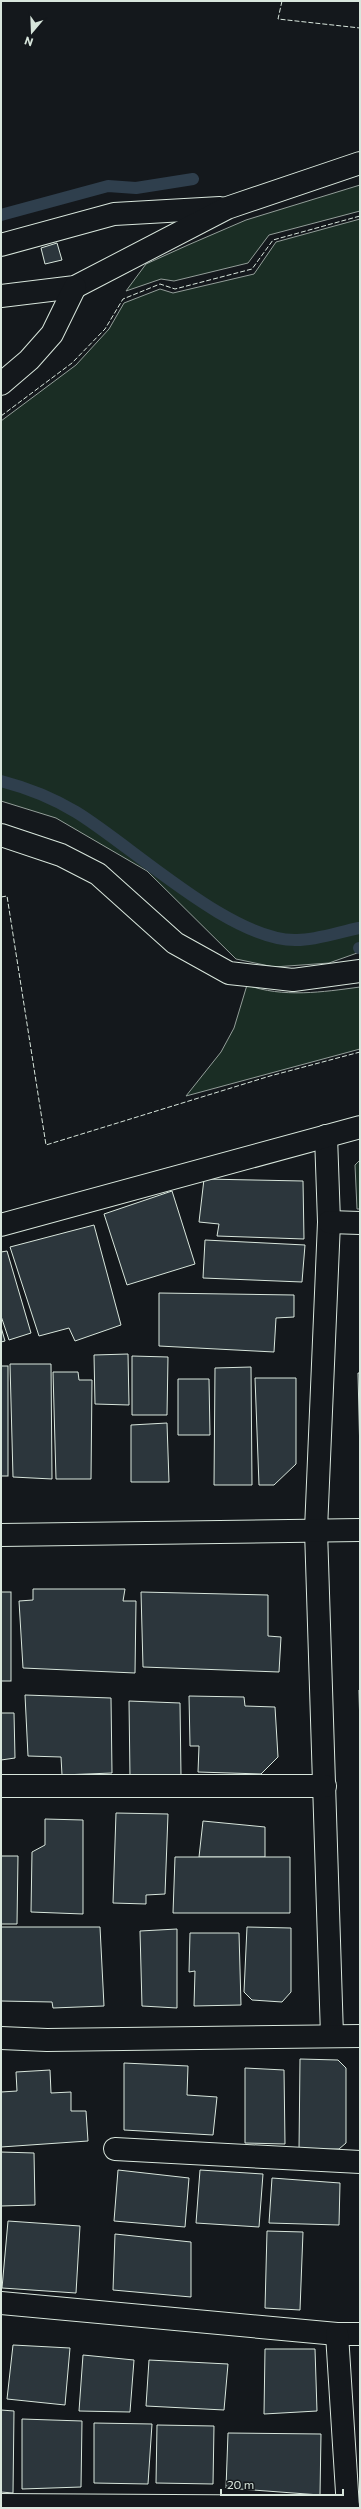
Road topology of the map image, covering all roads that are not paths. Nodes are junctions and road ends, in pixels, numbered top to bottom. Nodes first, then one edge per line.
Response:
1 (360, 163) edge
2 (227, 208) junction
3 (1, 245) edge
4 (75, 287) junction
5 (1, 296) edge
6 (1, 384) edge
7 (1, 835) edge
8 (360, 971) edge
9 (360, 1127) edge
10 (326, 1136) junction
11 (329, 1222) junction
12 (360, 1223) edge
13 (1, 1225) edge
14 (316, 1530) junction
15 (360, 1530) edge
16 (1, 1535) edge
17 (1, 1786) edge
18 (324, 1786) junction
19 (332, 2036) junction
20 (360, 2036) edge
21 (1, 2038) edge
22 (115, 2149) dead end
23 (360, 2162) edge
24 (1, 2303) edge
25 (337, 2334) junction
26 (360, 2334) edge
27 (1, 2505) edge
28 (348, 2507) edge

1 - 2 street
2 - 3 street
2 - 4 street
4 - 5 street
4 - 6 street
7 - 8 street
9 - 10 street
10 - 11 street
10 - 13 street
11 - 12 street
11 - 14 street
14 - 15 street
14 - 16 street
14 - 18 street
17 - 18 street
18 - 19 street
19 - 20 street
19 - 21 street
22 - 23 street
24 - 25 street
25 - 26 street
25 - 28 street
27 - 28 street

